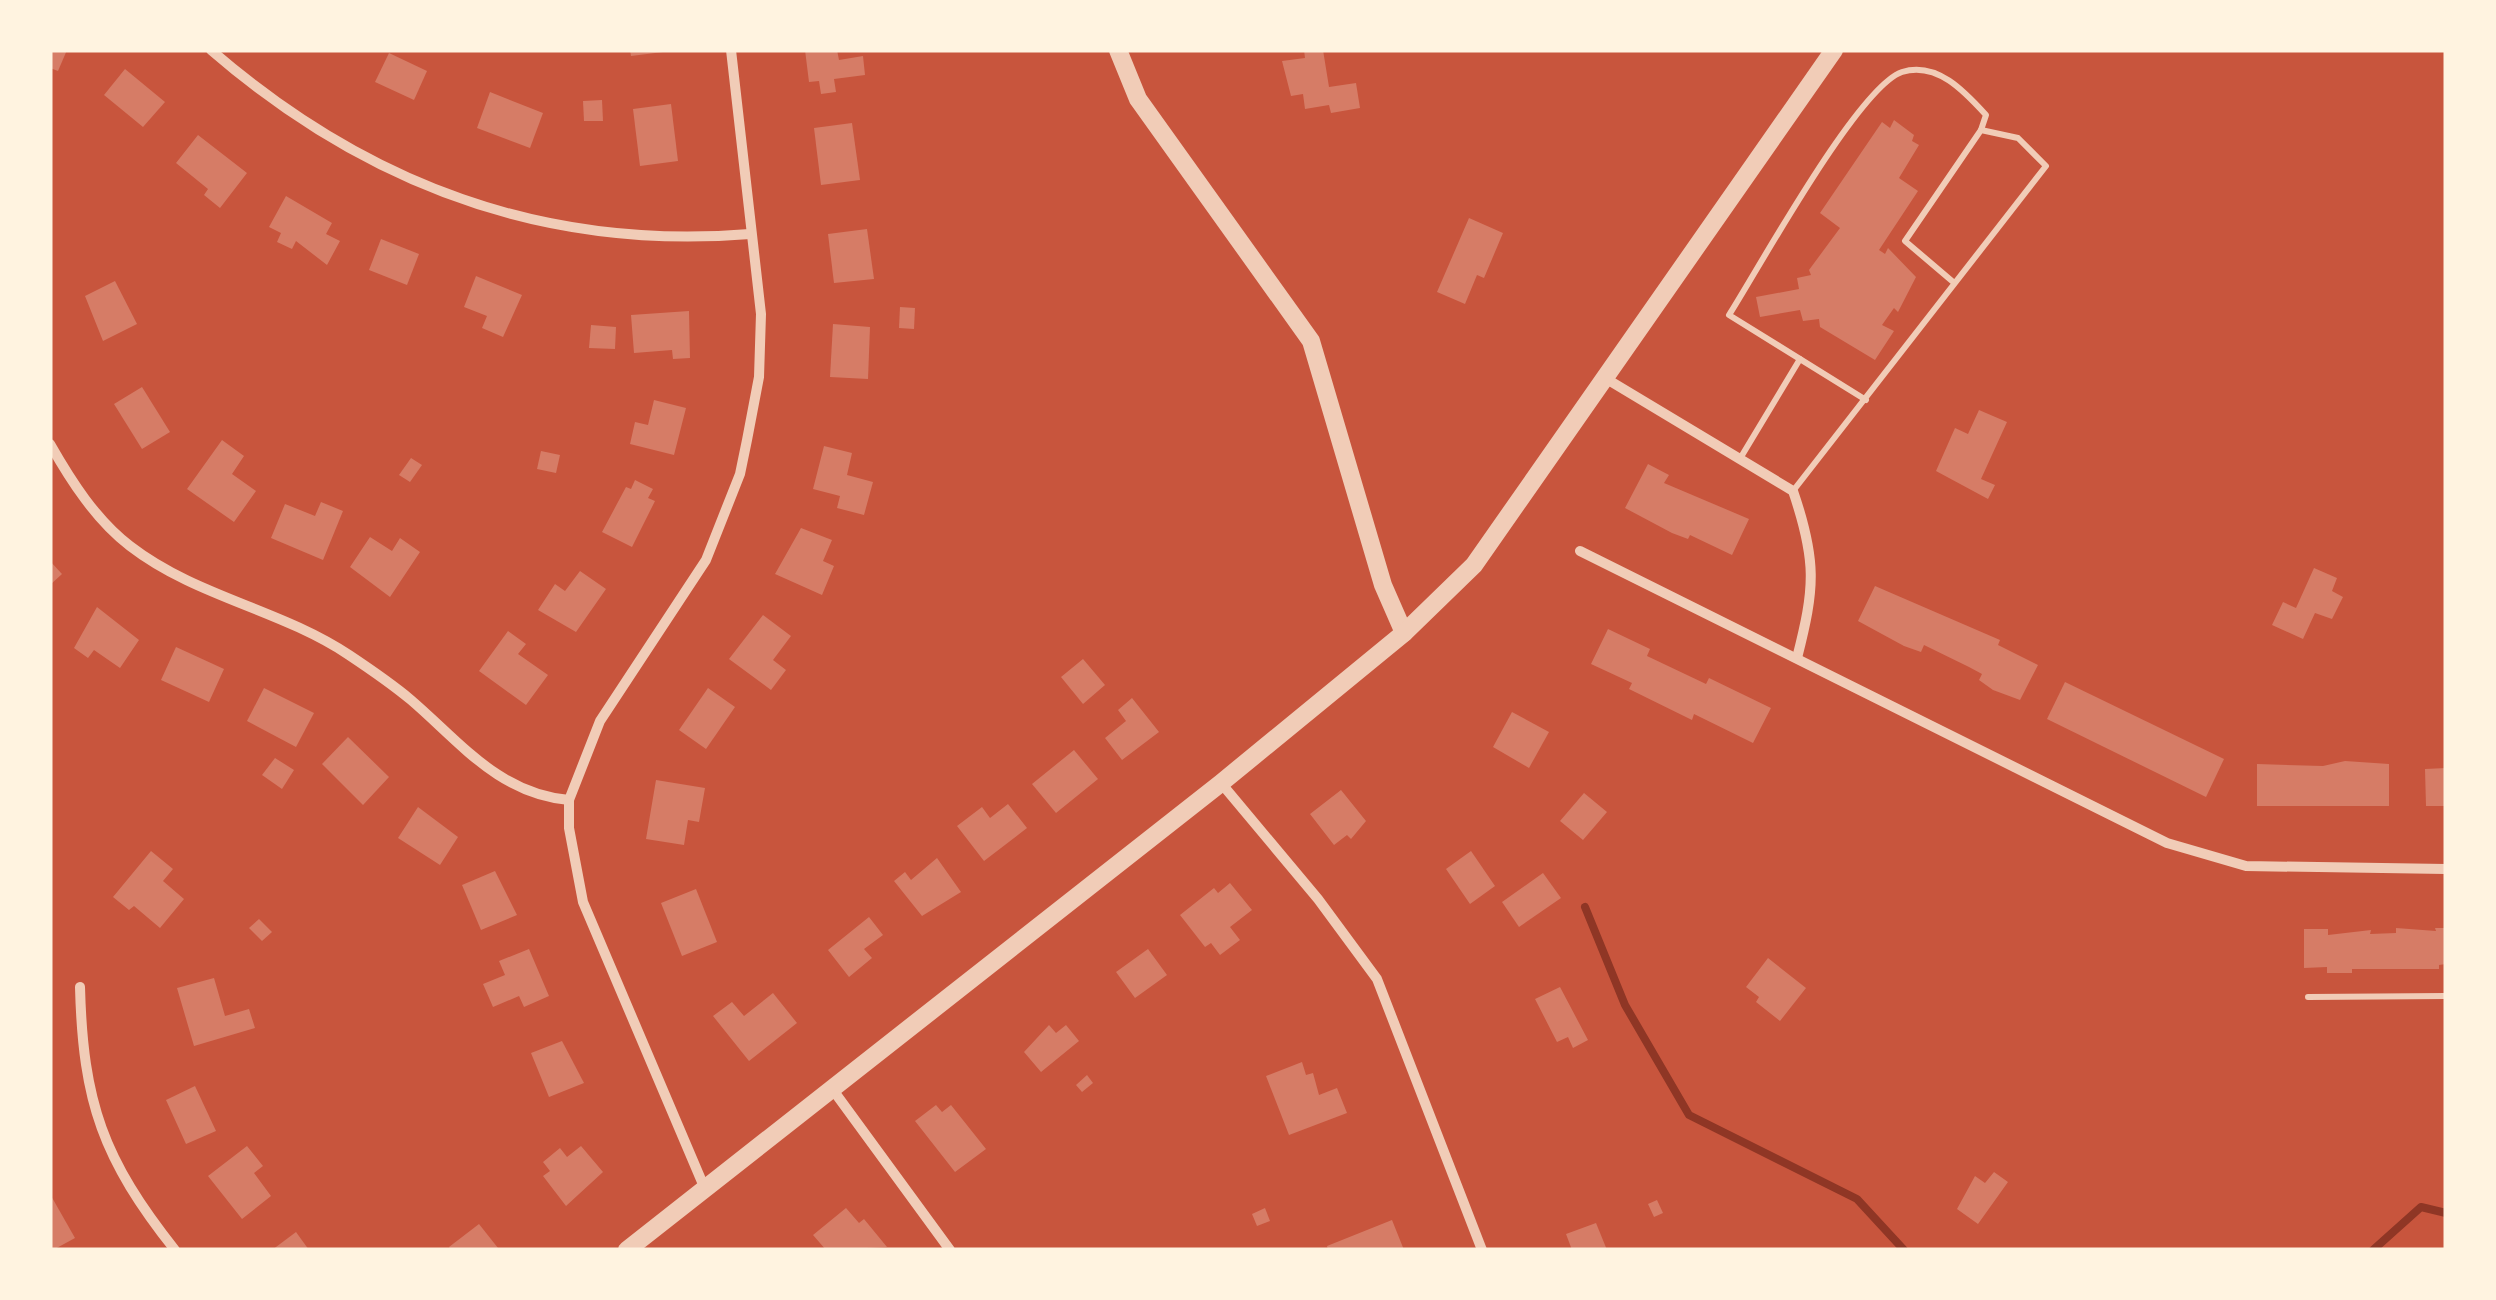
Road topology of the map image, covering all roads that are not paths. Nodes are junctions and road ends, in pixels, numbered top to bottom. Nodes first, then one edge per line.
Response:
1 (212, 50) edge
2 (731, 50) edge
3 (1118, 50) edge
4 (1834, 50) edge
5 (1981, 130) junction
6 (750, 234) junction
7 (1952, 281) junction
8 (1800, 360) junction
9 (1605, 378) junction
10 (1866, 400) junction
11 (50, 444) edge
12 (1742, 457) junction
13 (1793, 491) junction
14 (1580, 552) dead end
15 (1404, 633) junction
16 (1797, 658) junction
17 (1222, 784) junction
18 (569, 800) junction
19 (2446, 869) edge
20 (80, 987) dead end
21 (2446, 996) edge
22 (2308, 997) dead end
23 (833, 1090) junction
24 (705, 1189) junction
25 (176, 1250) edge
26 (626, 1250) edge
27 (950, 1250) edge
28 (1482, 1250) edge

1 - 6 street
2 - 6 street
3 - 15 street
4 - 9 street
5 - 7 lane
5 - 7 lane
5 - 8 lane
6 - 18 street
7 - 10 lane
8 - 10 lane
8 - 12 lane
9 - 12 street
9 - 15 street
10 - 13 lane
11 - 18 street
12 - 13 street
13 - 16 street
14 - 16 street
15 - 17 street
16 - 19 street
17 - 23 street
17 - 28 street
18 - 24 street
20 - 25 street
21 - 22 lane
23 - 24 street
23 - 27 street
24 - 26 street

